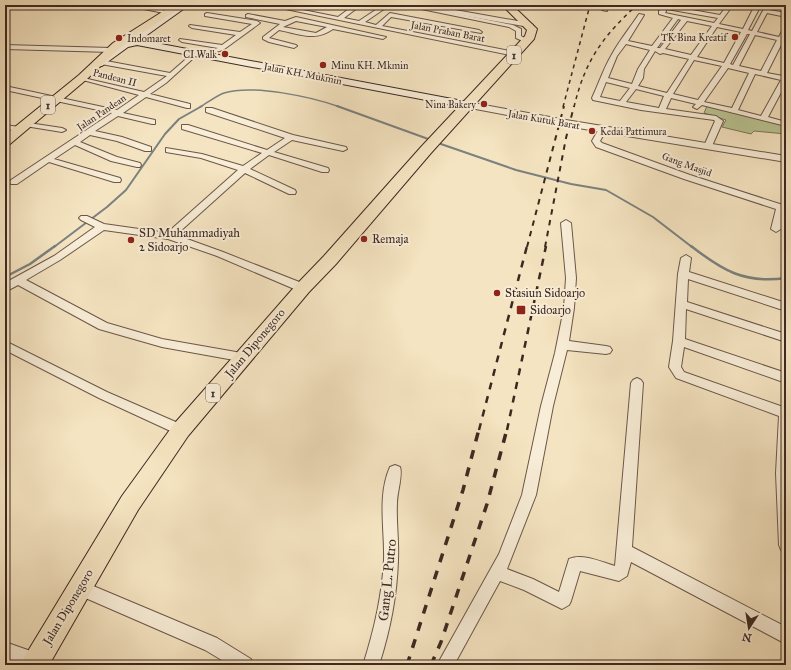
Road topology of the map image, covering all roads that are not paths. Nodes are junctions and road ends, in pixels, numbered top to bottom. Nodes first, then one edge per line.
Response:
1 (127, 5) edge
2 (179, 5) edge
3 (185, 5) edge
4 (269, 5) edge
5 (358, 5) edge
6 (387, 5) edge
7 (404, 5) edge
8 (416, 5) edge
9 (507, 5) edge
10 (614, 5) edge
11 (624, 5) edge
12 (699, 5) edge
13 (724, 5) edge
14 (730, 5) edge
15 (758, 5) edge
16 (667, 6) edge
17 (767, 8) edge
18 (169, 12) junction
19 (694, 12) junction
20 (208, 13) dead end
21 (641, 14) dead end
22 (390, 15) junction
23 (786, 15) edge
24 (677, 17) junction
25 (719, 17) junction
26 (339, 19) junction
27 (685, 19) junction
28 (751, 19) junction
29 (260, 20) junction
30 (490, 21) junction
31 (760, 21) junction
32 (285, 23) junction
33 (360, 23) junction
34 (529, 25) junction
35 (714, 25) junction
36 (192, 26) dead end
37 (333, 26) junction
38 (378, 26) junction
39 (278, 28) junction
40 (785, 30) edge
41 (665, 31) junction
42 (745, 31) junction
43 (479, 32) junction
44 (674, 33) junction
45 (754, 33) junction
46 (241, 34) junction
47 (383, 37) dead end
48 (182, 40) dead end
49 (783, 40) edge
50 (527, 41) junction
51 (138, 42) junction
52 (624, 42) junction
53 (471, 44) junction
54 (294, 46) dead end
55 (736, 46) junction
56 (5, 47) edge
57 (746, 48) junction
58 (776, 48) junction
59 (659, 49) junction
60 (111, 50) junction
61 (786, 50) edge
62 (220, 51) junction
63 (199, 54) junction
64 (515, 54) junction
65 (690, 56) junction
66 (101, 62) junction
67 (726, 65) junction
68 (735, 67) junction
69 (91, 69) junction
70 (753, 72) junction
71 (763, 74) junction
72 (172, 75) junction
73 (81, 78) junction
74 (786, 78) edge
75 (603, 79) junction
76 (634, 86) junction
77 (5, 88) edge
78 (145, 94) junction
79 (666, 94) junction
80 (55, 99) junction
81 (702, 102) junction
82 (621, 104) junction
83 (468, 105) junction
84 (187, 106) dead end
85 (210, 110) dead end
86 (658, 110) junction
87 (734, 111) junction
88 (117, 113) junction
89 (696, 115) junction
90 (764, 118) junction
91 (152, 122) dead end
92 (786, 124) edge
93 (5, 126) edge
94 (22, 127) junction
95 (185, 127) dead end
96 (603, 129) junction
97 (62, 130) dead end
98 (89, 132) junction
99 (291, 136) junction
100 (5, 141) edge
101 (74, 142) junction
102 (706, 145) junction
103 (148, 149) dead end
104 (343, 149) dead end
105 (169, 150) dead end
106 (269, 152) junction
107 (47, 159) junction
108 (786, 159) edge
109 (137, 164) dead end
110 (244, 170) junction
111 (325, 170) dead end
112 (118, 180) dead end
113 (14, 182) dead end
114 (292, 192) dead end
115 (783, 208) edge
116 (84, 218) dead end
117 (566, 223) dead end
118 (100, 226) junction
119 (776, 229) dead end
120 (169, 236) junction
121 (686, 258) dead end
122 (684, 274) junction
123 (19, 280) junction
124 (5, 288) edge
125 (303, 288) junction
126 (682, 304) junction
127 (786, 307) edge
128 (786, 338) edge
129 (679, 341) junction
130 (5, 345) edge
131 (563, 345) junction
132 (606, 350) dead end
133 (242, 359) junction
134 (786, 378) edge
135 (638, 382) dead end
136 (785, 413) edge
137 (181, 430) junction
138 (395, 471) dead end
139 (785, 474) edge
140 (786, 544) edge
141 (625, 551) junction
142 (496, 572) junction
143 (79, 588) junction
144 (786, 636) edge
145 (5, 650) edge
146 (35, 663) edge
147 (245, 665) edge
148 (370, 665) edge
149 (445, 665) edge

1 - 18 street
2 - 18 highway, 1
3 - 51 main road
4 - 26 street, Jalan Praban Barat
5 - 26 street
6 - 33 street
7 - 22 street
7 - 30 street
8 - 34 street
9 - 34 highway
10 - 11 street
12 - 19 street
13 - 25 street
14 - 25 street
15 - 28 street
16 - 19 street
16 - 24 street
17 - 23 street
17 - 31 street
18 - 60 highway, 1
19 - 25 street
20 - 29 street
21 - 52 street
22 - 38 street
22 - 43 street
24 - 27 street
24 - 41 street
25 - 35 street
26 - 33 street, Jalan Praban Barat
27 - 35 street
27 - 44 street
28 - 31 street
28 - 42 street
29 - 32 street
29 - 46 street
30 - 43 street
30 - 50 street
31 - 45 street
32 - 37 street
32 - 39 street
33 - 38 street, Jalan Praban Barat
34 - 50 highway, 1
35 - 42 street
35 - 65 street
36 - 46 street
37 - 39 street
37 - 47 street
38 - 53 street, Jalan Praban Barat
39 - 54 street
40 - 49 street
41 - 44 street
41 - 59 street
42 - 45 street
42 - 55 street
43 - 53 street
44 - 59 street
45 - 49 street
45 - 57 street
46 - 62 street
48 - 62 street
49 - 58 street
50 - 64 highway, 1
51 - 63 main road, Jalan KH. Mukmin
51 - 66 main road
52 - 59 street
52 - 75 street
53 - 64 street, Jalan Praban Barat
55 - 57 street
55 - 67 street
56 - 60 street
57 - 68 street
58 - 61 street
58 - 71 street
59 - 65 street
59 - 76 street
60 - 69 highway, 1
62 - 63 main road, Jalan KH. Mukmin
62 - 83 main road, Jalan KH. Mukmin
63 - 72 street, Jalan Pandean
64 - 83 highway, 1
65 - 67 street
65 - 79 street
66 - 69 main road
66 - 72 street
67 - 68 street
67 - 81 street
68 - 70 street
69 - 73 highway, 1
70 - 71 street
70 - 87 street
71 - 74 street
72 - 78 street, Jalan Pandean
73 - 78 street, Pandean II
73 - 80 highway, 1
74 - 90 street
75 - 76 street
75 - 82 street
76 - 79 street
76 - 82 street
77 - 80 street
78 - 84 street, Pandean II
78 - 88 street, Jalan Pandean
79 - 81 street
79 - 86 street
80 - 88 street
80 - 94 highway, 1
81 - 87 street
81 - 89 street
82 - 86 street
83 - 96 street, Jalan Kutuk Barat
83 - 125 highway, Jalan Diponegoro / 1
85 - 99 street
86 - 89 street
87 - 90 street
88 - 91 street
88 - 98 street, Jalan Pandean
89 - 102 street
90 - 92 street
93 - 94 street
94 - 97 street
94 - 100 highway, 1
95 - 106 street
96 - 102 street, Jalan Kutuk Barat
96 - 115 street, Gang Masjid
98 - 101 street, Jalan Pandean
98 - 103 street
99 - 104 street
99 - 106 street
101 - 107 street, Jalan Pandean
101 - 109 street
102 - 108 street, Jalan Kutuk Barat
105 - 110 street
106 - 110 street
106 - 111 street
107 - 112 street
107 - 113 street, Jalan Pandean
110 - 114 street
110 - 120 street
115 - 119 street
116 - 118 street
117 - 131 street
118 - 120 street
118 - 123 street
120 - 125 street
121 - 122 street
122 - 126 street
122 - 127 street
123 - 124 street
123 - 133 street
125 - 133 highway, Jalan Diponegoro / 1
126 - 128 street
126 - 129 street
129 - 134 street
129 - 136 street
130 - 137 street
131 - 132 street
131 - 142 street
133 - 137 highway, Jalan Diponegoro / 1
135 - 141 street
136 - 139 street
137 - 143 highway, Jalan Diponegoro / 1
138 - 148 street, Gang L. Putro
139 - 140 street
141 - 142 street
141 - 144 street
142 - 149 street
143 - 146 highway, Jalan Diponegoro / 1
143 - 147 street
145 - 146 street

